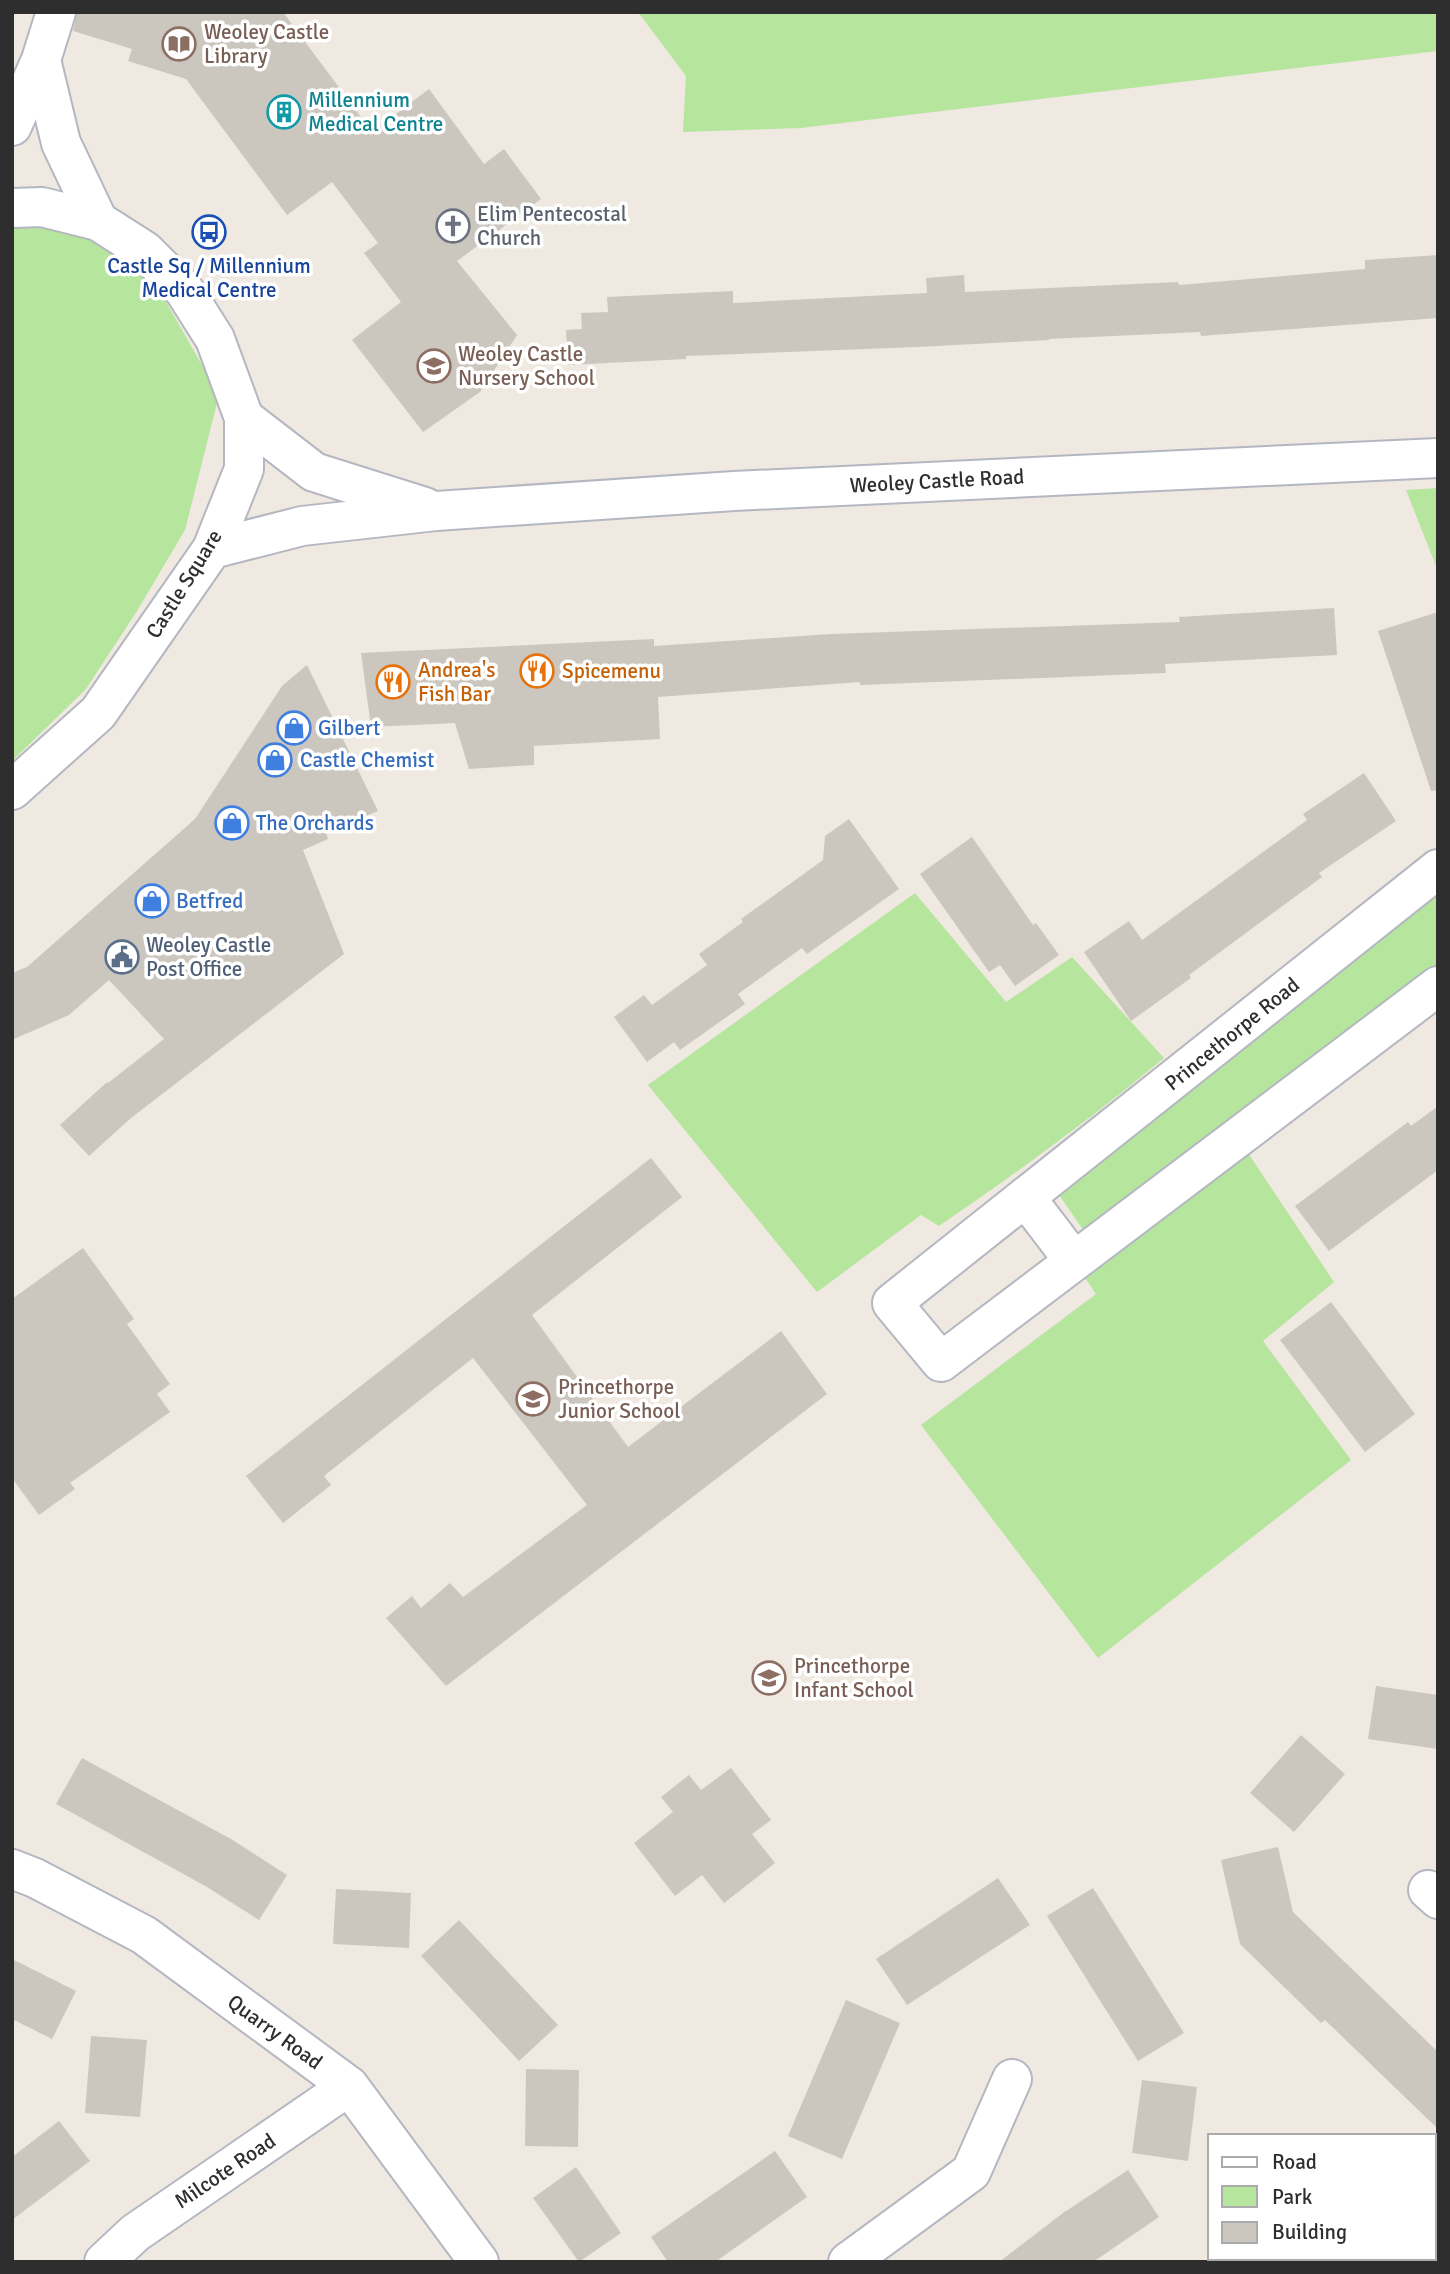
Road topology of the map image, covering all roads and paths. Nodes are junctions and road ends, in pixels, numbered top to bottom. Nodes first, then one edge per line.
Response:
1 (56, 12) edge
2 (41, 60) junction
3 (12, 126) edge
4 (12, 208) edge
5 (98, 221) junction
6 (244, 418) junction
7 (1438, 458) edge
8 (436, 510) junction
9 (212, 549) junction
10 (12, 790) edge
11 (1438, 869) edge
12 (1438, 986) edge
13 (1026, 1198) junction
14 (1074, 1261) junction
15 (12, 1869) edge
16 (1012, 2079) dead end
17 (349, 2086) junction
18 (104, 2262) edge
19 (480, 2262) edge
20 (848, 2262) edge

1 - 2 street
2 - 3 street
2 - 5 street
4 - 5 street, Castle Square
5 - 6 street, Castle Square
6 - 8 street, Weoley Castle Road
6 - 9 street, Castle Square
7 - 8 street, Weoley Castle Road
8 - 9 street, Weoley Castle Road
9 - 10 street, Castle Square
11 - 13 street, Princethorpe Road
12 - 14 street, Princethorpe Road
13 - 14 street
13 - 14 street, Princethorpe Road
15 - 17 street, Quarry Road
16 - 20 street
17 - 18 street, Milcote Road
17 - 19 street, Quarry Road

